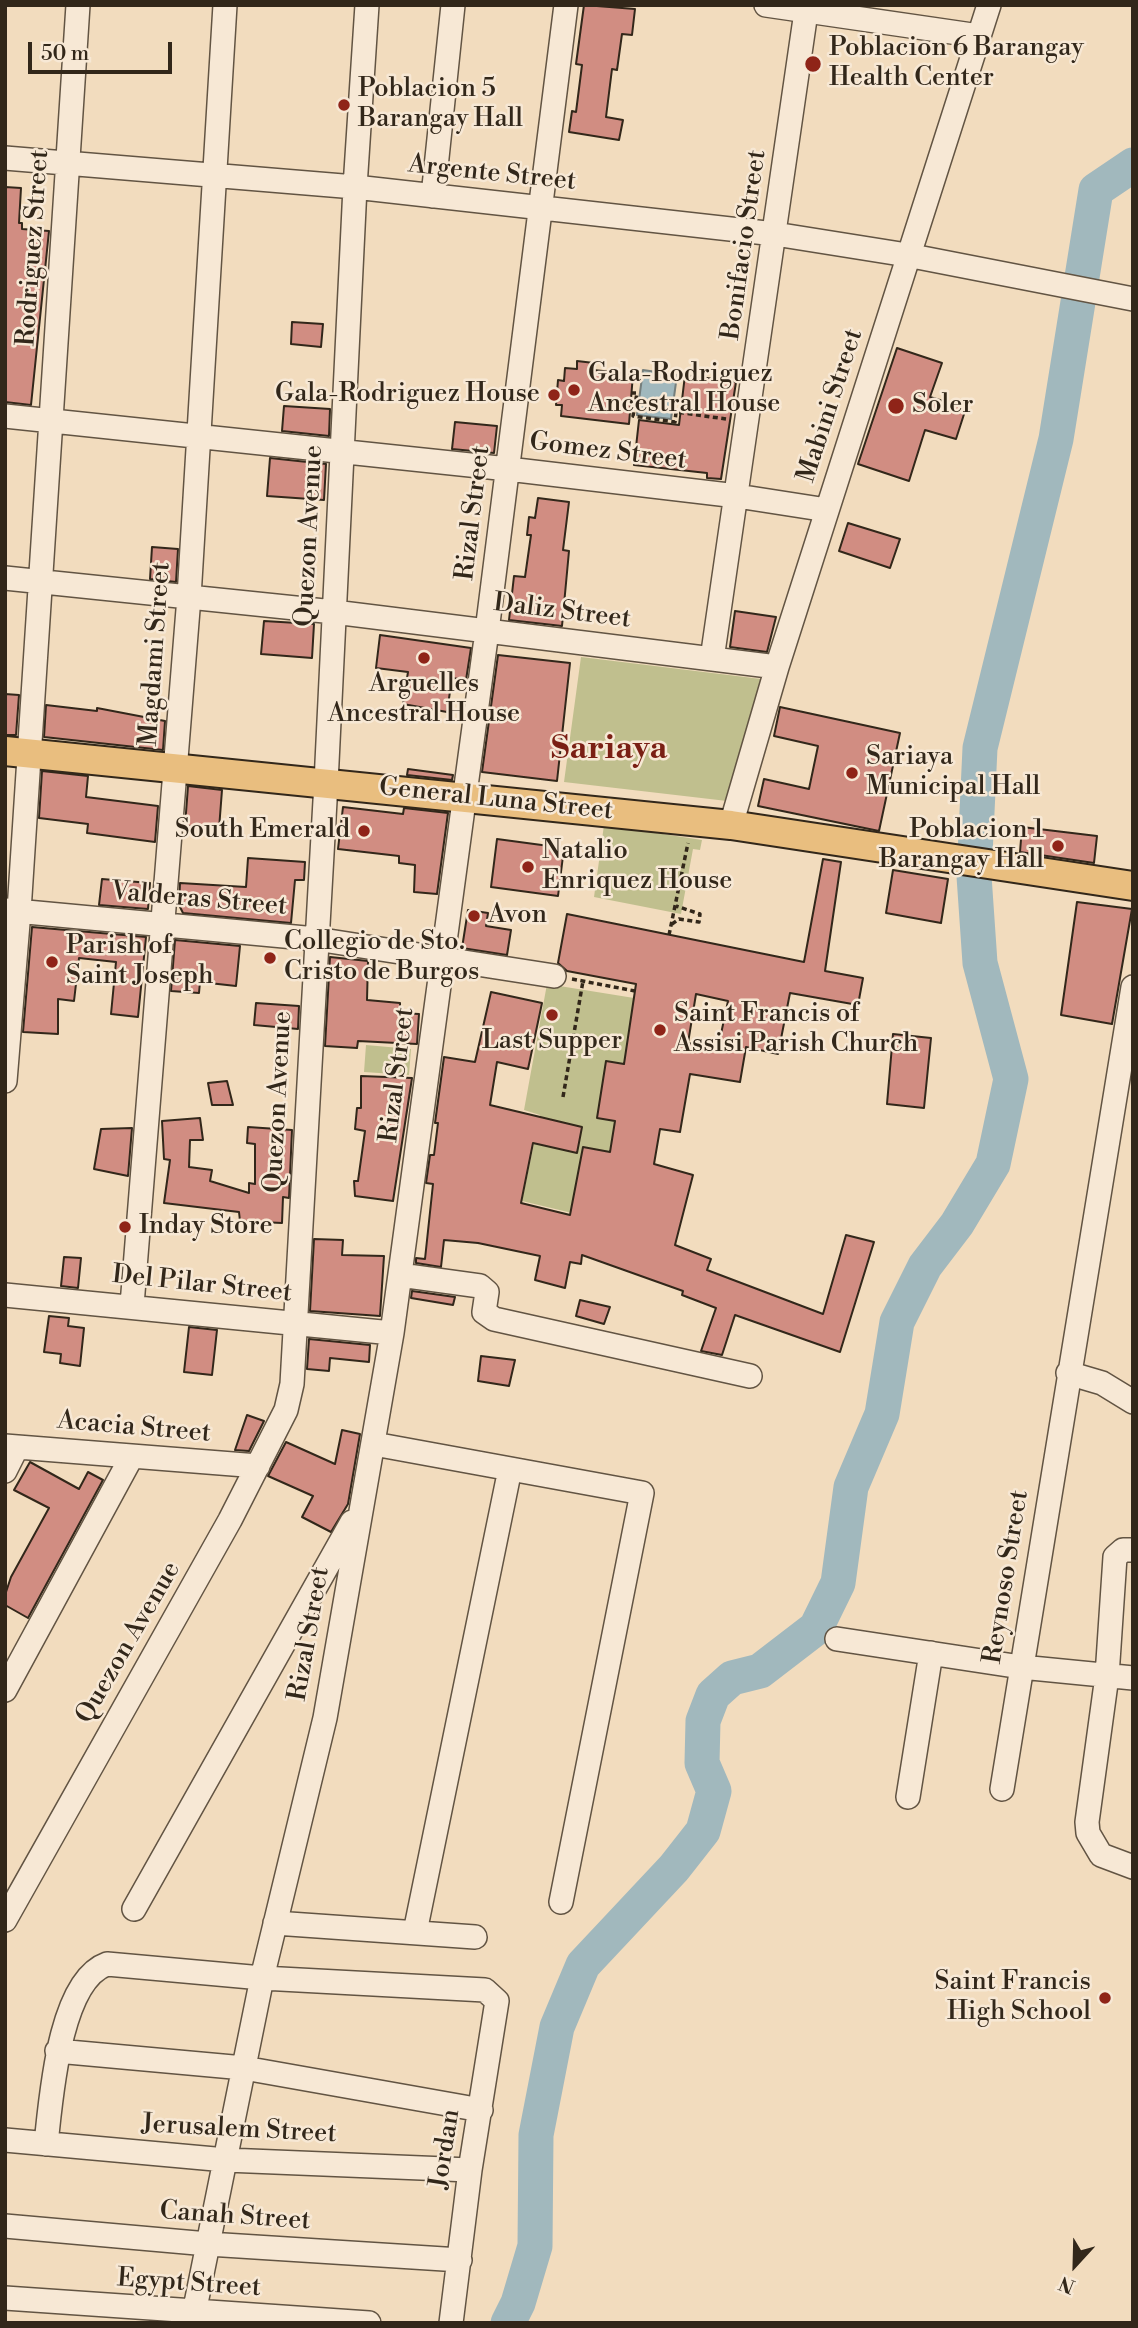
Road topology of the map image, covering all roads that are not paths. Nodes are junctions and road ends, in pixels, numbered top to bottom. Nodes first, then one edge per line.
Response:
1 (78, 5) edge
2 (225, 5) edge
3 (368, 5) edge
4 (453, 5) edge
5 (566, 5) edge
6 (766, 5) edge
7 (989, 5) edge
8 (807, 7) edge
9 (979, 36) junction
10 (5, 158) edge
11 (68, 164) junction
12 (215, 176) junction
13 (355, 187) junction
14 (433, 196) junction
15 (541, 208) junction
16 (775, 234) junction
17 (907, 255) junction
18 (1133, 299) edge
19 (5, 416) edge
20 (51, 421) junction
21 (199, 436) junction
22 (342, 451) junction
23 (508, 469) junction
24 (737, 496) junction
25 (827, 510) junction
26 (5, 578) edge
27 (41, 582) junction
28 (189, 597) junction
29 (334, 612) junction
30 (487, 631) junction
31 (712, 659) junction
32 (777, 667) junction
33 (17, 752) edge
34 (176, 769) junction
35 (326, 783) junction
36 (464, 796) junction
37 (731, 825) junction
38 (1133, 886) edge
39 (12, 910) edge
40 (164, 925) junction
41 (316, 939) junction
42 (441, 958) junction
43 (554, 976) road end
44 (1133, 987) edge
45 (1126, 1066) edge
46 (5, 1082) edge
47 (400, 1275) junction
48 (5, 1295) edge
49 (132, 1306) junction
50 (295, 1323) junction
51 (392, 1333) junction
52 (1068, 1373) junction
53 (750, 1376) dead end
54 (1133, 1402) edge
55 (374, 1444) junction
56 (11, 1446) edge
57 (132, 1456) junction
58 (258, 1466) junction
59 (510, 1469) junction
60 (5, 1471) edge
61 (360, 1507) junction
62 (1133, 1550) edge
63 (837, 1639) dead end
64 (931, 1653) junction
65 (1021, 1667) junction
66 (1107, 1676) junction
67 (1133, 1678) edge
68 (5, 1690) edge
69 (1002, 1789) dead end
70 (908, 1797) dead end
71 (1133, 1867) edge
72 (561, 1902) dead end
73 (134, 1909) dead end
74 (5, 1920) edge
75 (273, 1930) junction
76 (415, 1932) junction
77 (475, 1937) dead end
78 (262, 1978) junction
79 (57, 2051) junction
80 (244, 2068) junction
81 (481, 2110) junction
82 (5, 2140) edge
83 (46, 2144) junction
84 (226, 2160) junction
85 (470, 2170) junction
86 (5, 2226) edge
87 (208, 2244) junction
88 (460, 2260) junction
89 (5, 2298) edge
90 (193, 2318) edge
91 (369, 2323) edge
92 (451, 2323) edge

1 - 11 street, Rodriguez Street
2 - 12 street, Magdami Street
3 - 13 street, Quezon Avenue
4 - 14 street
5 - 15 street, Rizal Street
6 - 8 street
7 - 9 street, Mabini Street
8 - 9 street
8 - 16 street, Bonifacio Street
9 - 17 street, Mabini Street
10 - 11 street, Argente Street
11 - 12 street, Argente Street
11 - 20 street, Rodriguez Street
12 - 13 street, Argente Street
12 - 21 street, Magdami Street
13 - 14 street, Argente Street
13 - 22 street, Quezon Avenue
14 - 15 street, Argente Street
15 - 16 street, Argente Street
15 - 23 street, Rizal Street
16 - 17 street, Argente Street
16 - 24 street, Bonifacio Street
17 - 18 street, Argente Street
17 - 25 street, Mabini Street
19 - 20 street, Gomez Street
20 - 21 street, Gomez Street
20 - 27 street, Rodriguez Street
21 - 22 street, Gomez Street
21 - 28 street, Magdami Street
22 - 23 street, Gomez Street
22 - 29 street, Quezon Avenue
23 - 24 street, Gomez Street
23 - 30 street, Rizal Street
24 - 25 street, Gomez Street
24 - 31 street, Bonifacio Street
25 - 32 street, Mabini Street
26 - 27 street, Daliz Street
27 - 28 street, Daliz Street
27 - 33 street, Rodriguez Street
28 - 29 street, Daliz Street
28 - 34 street, Magdami Street
29 - 30 street, Daliz Street
29 - 35 street, Quezon Avenue
30 - 31 street, Daliz Street
30 - 36 street, Rizal Street
31 - 32 street, Daliz Street
32 - 37 street, Mabini Street
33 - 34 main road, General Luna Street
33 - 39 street, Rodriguez Street
34 - 35 main road, General Luna Street
34 - 40 street, Magdami Street
35 - 36 main road, General Luna Street
35 - 41 street, Quezon Avenue
36 - 37 main road, General Luna Street
36 - 42 street, Rizal Street
37 - 38 main road, General Luna Street
39 - 40 street, Valderas Street
39 - 46 street, Rodriguez Street
40 - 41 street, Valderas Street
40 - 49 street, Magdami Street
41 - 42 street, Valderas Street
41 - 50 street, Quezon Avenue
42 - 43 street, Valderas Street
42 - 47 street, Rizal Street
44 - 45 street, Reynoso Street
45 - 52 street, Reynoso Street
47 - 51 street, Rizal Street
47 - 53 street
48 - 49 street, Del Pilar Street
49 - 50 street, Del Pilar Street
50 - 51 street, Del Pilar Street
50 - 58 street, Quezon Avenue
51 - 55 street, Rizal Street
52 - 54 street
52 - 65 street, Reynoso Street
55 - 59 street
55 - 61 street, Rizal Street
56 - 57 street, Acacia Street
56 - 60 street
57 - 58 street, Acacia Street
57 - 68 street
58 - 74 street, Quezon Avenue
59 - 72 street
59 - 76 street
61 - 73 street
61 - 75 street, Rizal Street
62 - 66 street
63 - 64 street
64 - 65 street
64 - 70 street
65 - 66 street
65 - 69 street, Reynoso Street
66 - 67 street
66 - 71 street
75 - 76 street
75 - 78 street, Rizal Street
76 - 77 street
78 - 79 street
78 - 80 street, Rizal Street
78 - 81 street, Jordan
79 - 80 street
79 - 83 street
80 - 81 street
80 - 84 street, Rizal Street
81 - 85 street, Jordan
82 - 83 street, Jerusalem Street
83 - 84 street, Jerusalem Street
84 - 85 street, Jerusalem Street
84 - 87 street, Rizal Street
85 - 88 street, Jordan
86 - 87 street, Canah Street
87 - 88 street, Canah Street
87 - 90 street, Rizal Street
88 - 92 street, Jordan
89 - 90 street, Egypt Street
90 - 91 street, Egypt Street

